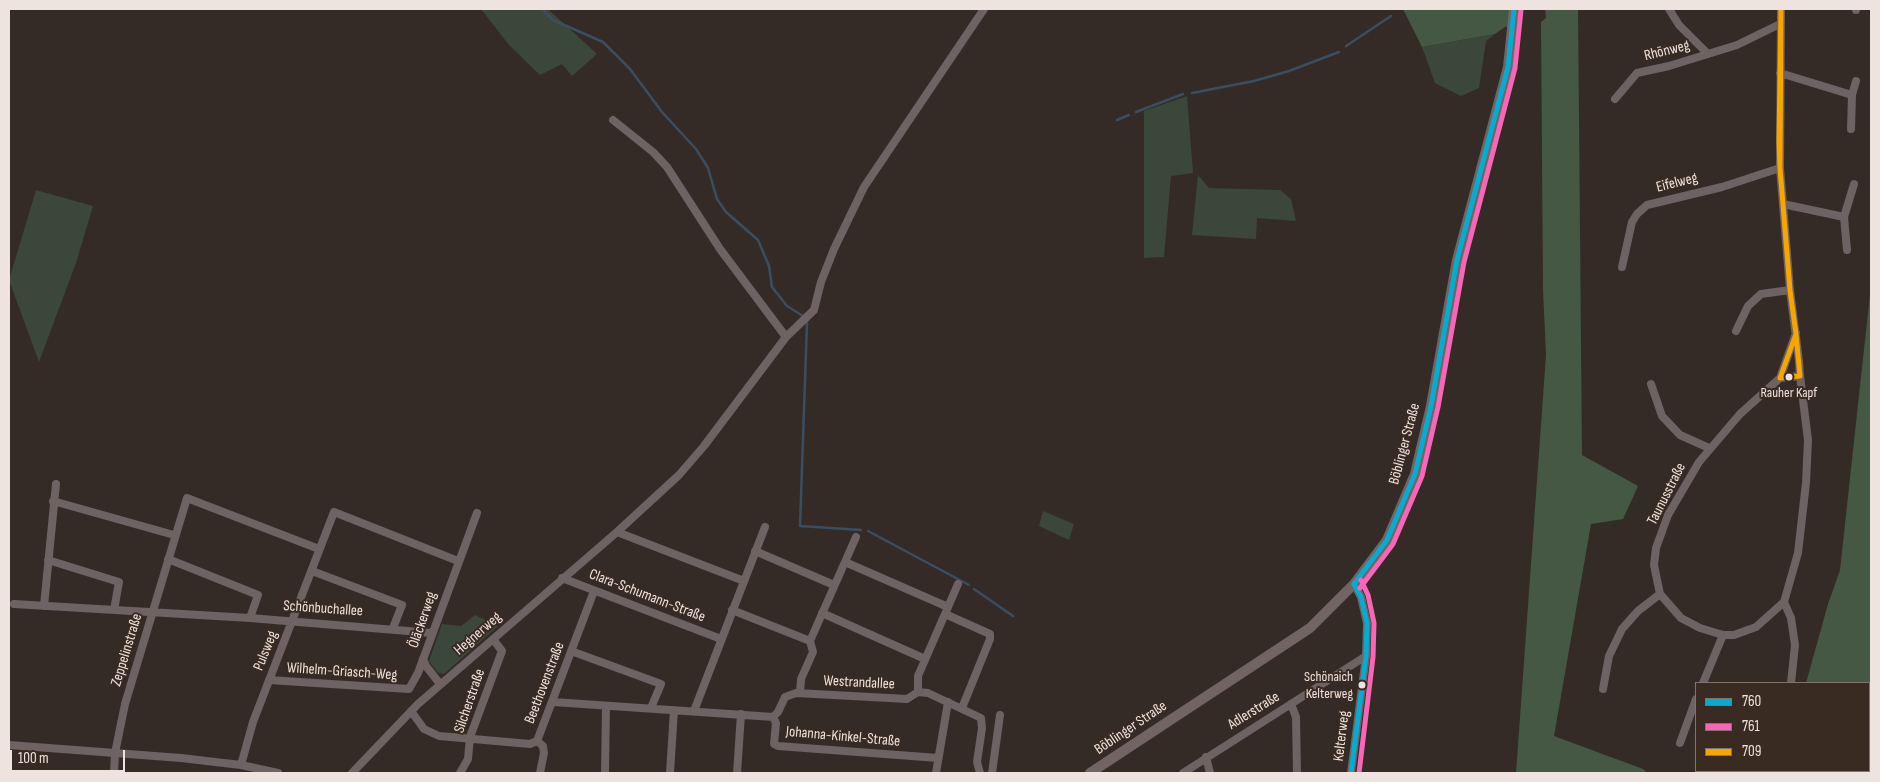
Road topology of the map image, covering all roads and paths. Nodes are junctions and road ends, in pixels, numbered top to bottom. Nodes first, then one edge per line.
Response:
1 (984, 9) edge
2 (1514, 9) edge
3 (1669, 9) edge
4 (1781, 9) edge
5 (1780, 24) junction
6 (1708, 54) junction
7 (1780, 72) junction
8 (1856, 81) dead end
9 (1852, 95) junction
10 (1615, 99) dead end
11 (614, 120) dead end
12 (1851, 129) dead end
13 (1780, 168) junction
14 (1854, 184) dead end
15 (1783, 204) junction
16 (1844, 217) junction
17 (1847, 250) dead end
18 (1622, 267) dead end
19 (1790, 290) junction
20 (1736, 331) dead end
21 (1796, 333) junction
22 (786, 337) junction
23 (1800, 376) junction
24 (1780, 378) junction
25 (1650, 384) dead end
26 (1709, 448) junction
27 (56, 484) dead end
28 (53, 501) junction
29 (477, 513) dead end
30 (765, 527) dead end
31 (617, 532) junction
32 (174, 535) junction
33 (856, 537) dead end
34 (320, 549) junction
35 (755, 551) junction
36 (168, 559) junction
37 (48, 560) junction
38 (458, 561) junction
39 (845, 562) junction
40 (312, 571) junction
41 (562, 578) junction
42 (744, 581) junction
43 (834, 584) junction
44 (958, 584) dead end
45 (1354, 584) junction
46 (594, 591) junction
47 (1660, 594) junction
48 (1784, 602) junction
49 (14, 604) dead end
50 (44, 606) junction
51 (114, 610) junction
52 (732, 610) junction
53 (947, 610) junction
54 (153, 612) junction
55 (822, 613) junction
56 (250, 618) junction
57 (293, 621) junction
58 (393, 628) junction
59 (432, 633) junction
60 (1723, 635) junction
61 (493, 639) junction
62 (722, 639) junction
63 (810, 641) junction
64 (571, 651) junction
65 (1366, 656) junction
66 (423, 659) junction
67 (926, 659) junction
68 (270, 680) junction
69 (1702, 682) edge
70 (1791, 682) edge
71 (440, 684) junction
72 (1603, 689) dead end
73 (918, 692) junction
74 (800, 694) junction
75 (1695, 701) edge
76 (553, 702) junction
77 (948, 702) junction
78 (1291, 704) junction
79 (606, 706) junction
80 (651, 708) junction
81 (962, 708) junction
82 (674, 710) junction
83 (694, 711) junction
84 (411, 712) junction
85 (742, 714) junction
86 (1000, 716) dead end
87 (773, 717) junction
88 (470, 737) junction
89 (537, 740) junction
90 (1680, 743) dead end
91 (9, 745) edge
92 (115, 753) junction
93 (1206, 757) junction
94 (938, 758) junction
95 (241, 765) junction
96 (114, 773) edge
97 (278, 773) edge
98 (352, 773) edge
99 (460, 773) edge
100 (540, 773) edge
101 (605, 773) edge
102 (670, 773) edge
103 (737, 773) edge
104 (936, 773) edge
105 (980, 773) edge
106 (992, 773) edge
107 (1090, 773) edge
108 (1183, 773) edge
109 (1210, 773) edge
110 (1297, 773) edge
111 (1351, 773) edge

1 - 22 street, Hegnerweg
2 - 45 main road, Böblinger Straße
3 - 6 street, Rhönweg
4 - 5 street, Taunusstraße
5 - 6 street, Rhönweg
5 - 7 street, Taunusstraße
6 - 10 street, Rhönweg
7 - 9 street
7 - 13 street, Taunusstraße
8 - 9 street
9 - 12 street
11 - 22 street
13 - 15 street, Taunusstraße
13 - 18 street, Eifelweg
14 - 16 street
15 - 16 street
15 - 19 street, Taunusstraße
16 - 17 street
19 - 20 street
19 - 21 street, Taunusstraße
21 - 23 street, Taunusstraße
21 - 24 street, Taunusstraße
22 - 31 street, Hegnerweg
23 - 24 street
23 - 48 street, Taunusstraße
24 - 26 street, Taunusstraße
25 - 26 street
26 - 47 street, Taunusstraße
27 - 28 street
28 - 32 street
28 - 37 street
29 - 38 street, Öläckerweg
30 - 35 street
31 - 41 street, Hegnerweg
31 - 42 street
32 - 34 street, Zeppelinstraße
32 - 36 street, Zeppelinstraße
33 - 39 street
34 - 38 street, Pulsweg
34 - 40 street, Pulsweg
35 - 42 street
35 - 43 street
36 - 54 street, Zeppelinstraße
36 - 56 street
37 - 50 street
37 - 51 street
38 - 59 street, Öläckerweg
39 - 43 street
39 - 53 street
40 - 57 street, Pulsweg
40 - 58 street, Schönbuchallee
41 - 46 street, Clara-Schumann-Straße
41 - 61 street, Hegnerweg
42 - 52 street
43 - 55 street
44 - 53 street
45 - 65 street, Kelterweg
45 - 107 main road, Böblinger Straße
46 - 62 street, Clara-Schumann-Straße
46 - 64 street, Beethovenstraße
47 - 60 street, Taunusstraße
47 - 72 street
48 - 60 street, Taunusstraße
48 - 70 street
49 - 50 street, Schönbuchallee
50 - 51 street, Schönbuchallee
51 - 54 street, Schönbuchallee
52 - 62 street
52 - 63 street
53 - 67 street
53 - 81 street
54 - 56 street, Schönbuchallee
54 - 92 street, Zeppelinstraße
55 - 63 street
55 - 67 street
56 - 57 street, Schönbuchallee
57 - 58 street, Schönbuchallee
57 - 68 street, Pulsweg
58 - 59 street, Schönbuchallee
59 - 66 street, Öläckerweg
60 - 69 street
61 - 71 street, Hegnerweg
61 - 88 street, Silcherstraße
62 - 83 street
63 - 74 street
64 - 76 street, Beethovenstraße
64 - 80 street
65 - 78 street, Adlerstraße
65 - 111 street, Kelterweg
66 - 68 street, Wilhelm-Griasch-Weg
66 - 71 street, Öläckerweg
67 - 73 street
68 - 95 street, Pulsweg
71 - 84 street, Hegnerweg
73 - 74 street, Westrandallee
73 - 77 street
74 - 87 street
75 - 90 street
76 - 79 street
76 - 89 street, Beethovenstraße
77 - 81 street
77 - 94 street
78 - 93 street, Adlerstraße
78 - 110 street
79 - 80 street
79 - 101 street
80 - 82 street
81 - 105 street
82 - 83 street
82 - 102 street
83 - 85 street
84 - 88 street, Beethovenstraße
84 - 98 street, Hegnerweg
85 - 87 street
85 - 103 street
86 - 106 street
87 - 94 street, Johanna-Kinkel-Straße
88 - 89 street, Beethovenstraße
88 - 99 street, Silcherstraße
89 - 100 street
91 - 92 street
92 - 95 street
92 - 96 street, Zeppelinstraße
93 - 108 street, Adlerstraße
93 - 109 street
94 - 104 street
95 - 97 street

